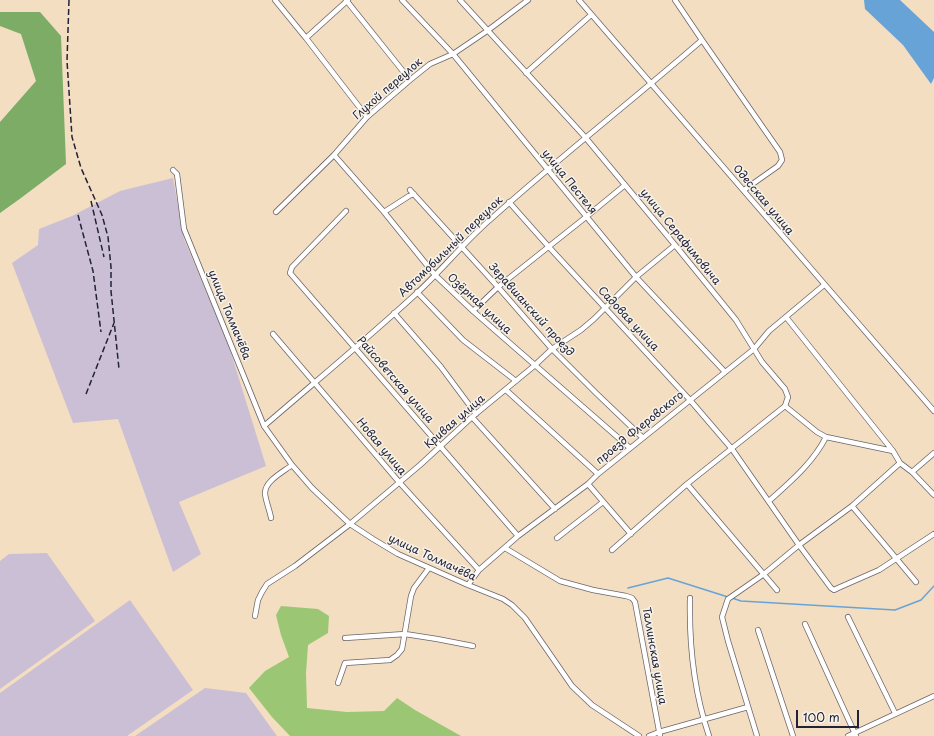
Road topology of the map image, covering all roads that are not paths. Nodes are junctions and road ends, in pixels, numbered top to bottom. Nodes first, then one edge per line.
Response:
1 (274, 0) edge
2 (347, 0) edge
3 (402, 0) edge
4 (460, 0) edge
5 (527, 0) edge
6 (579, 0) edge
7 (676, 0) edge
8 (591, 15) junction
9 (487, 31) junction
10 (306, 38) junction
11 (702, 40) junction
12 (453, 54) junction
13 (526, 73) junction
14 (410, 80) junction
15 (652, 84) junction
16 (367, 117) junction
17 (585, 137) junction
18 (334, 155) junction
19 (548, 169) junction
20 (173, 170) dead end
21 (625, 185) junction
22 (410, 190) dead end
23 (744, 190) junction
24 (414, 194) junction
25 (510, 202) junction
26 (346, 211) dead end
27 (276, 212) dead end
28 (384, 212) junction
29 (586, 218) junction
30 (675, 244) junction
31 (548, 246) junction
32 (462, 248) junction
33 (435, 275) junction
34 (636, 276) junction
35 (824, 285) junction
36 (498, 286) junction
37 (417, 292) junction
38 (606, 308) junction
39 (473, 311) junction
40 (394, 313) junction
41 (786, 317) junction
42 (273, 334) dead end
43 (355, 348) junction
44 (552, 349) junction
45 (754, 349) junction
46 (534, 366) junction
47 (725, 372) junction
48 (516, 381) junction
49 (314, 382) junction
50 (506, 390) junction
51 (690, 400) junction
52 (786, 406) junction
53 (934, 411) edge
54 (474, 416) junction
55 (264, 426) junction
56 (826, 437) junction
57 (643, 438) junction
58 (440, 446) junction
59 (630, 448) junction
60 (732, 449) junction
61 (893, 451) junction
62 (934, 453) edge
63 (900, 463) junction
64 (292, 465) junction
65 (912, 472) junction
66 (598, 474) junction
67 (399, 482) junction
68 (588, 484) junction
69 (687, 484) junction
70 (934, 495) edge
71 (769, 501) junction
72 (603, 502) junction
73 (852, 506) junction
74 (555, 509) junction
75 (271, 518) dead end
76 (350, 524) junction
77 (631, 534) junction
78 (934, 534) edge
79 (518, 536) junction
80 (557, 538) dead end
81 (799, 545) junction
82 (505, 548) junction
83 (612, 550) dead end
84 (897, 560) junction
85 (429, 568) junction
86 (479, 570) junction
87 (764, 574) junction
88 (916, 582) dead end
89 (468, 585) junction
90 (777, 590) dead end
91 (690, 598) dead end
92 (255, 616) dead end
93 (848, 617) dead end
94 (805, 624) dead end
95 (758, 630) dead end
96 (405, 634) junction
97 (345, 638) dead end
98 (473, 646) dead end
99 (338, 683) dead end
100 (934, 696) edge
101 (748, 707) junction
102 (895, 714) junction
103 (704, 720) junction
104 (660, 734) edge
105 (855, 734) edge
106 (639, 736) edge
107 (649, 736) edge
108 (709, 736) edge
109 (757, 736) edge
110 (793, 736) edge
111 (848, 736) edge

1 - 10 street
2 - 10 street
2 - 14 street
3 - 12 street, улица Пестеля
4 - 9 street, улица Серафимовича
5 - 9 street, Глухой переулок
6 - 8 street, Одесская улица
7 - 11 street
8 - 13 street
8 - 15 street, Одесская улица
9 - 12 street, Глухой переулок
9 - 13 street, улица Серафимовича
10 - 16 street
11 - 15 street, Автомобильный переулок
11 - 23 street
12 - 14 street, Глухой переулок
12 - 19 street, улица Пестеля
13 - 17 street, улица Серафимовича
14 - 16 street, Глухой переулок
15 - 17 street, Автомобильный переулок
15 - 23 street, Одесская улица
16 - 18 street, Глухой переулок
17 - 19 street, Автомобильный переулок
17 - 21 street, улица Серафимовича
18 - 27 street, Глухой переулок
18 - 28 street, Озёрная улица
19 - 25 street, Автомобильный переулок
19 - 29 street, улица Пестеля
20 - 55 street, улица Толмачёва
21 - 29 street
21 - 30 street, улица Серафимовича
22 - 24 street, Зеравшанский проезд
23 - 35 street, Одесская улица
24 - 28 street
24 - 32 street, Зеравшанский проезд
25 - 31 street, Садовая улица
25 - 32 street, Автомобильный переулок
26 - 43 street, Райсоветская улица
28 - 33 street, Озёрная улица
29 - 31 street
29 - 34 street, улица Пестеля
30 - 34 street, Кривая улица
30 - 45 street, улица Серафимовича
31 - 36 street
31 - 38 street, Садовая улица
32 - 33 street, Автомобильный переулок
32 - 36 street, Зеравшанский проезд
33 - 37 street, Автомобильный переулок
33 - 39 street, Озёрная улица
34 - 38 street, Кривая улица
34 - 47 street, улица Пестеля
35 - 41 street, проезд Флеровского
35 - 53 street, Одесская улица
36 - 39 street
36 - 44 street, Зеравшанский проезд
37 - 40 street, Автомобильный переулок
37 - 48 street
38 - 44 street, Кривая улица
38 - 51 street, Садовая улица
39 - 46 street, Озёрная улица
40 - 43 street, Автомобильный переулок
40 - 54 street
41 - 45 street, проезд Флеровского
41 - 61 street
42 - 49 street, Новая улица
43 - 49 street, Автомобильный переулок
43 - 58 street, Райсоветская улица
44 - 46 street, Кривая улица
44 - 57 street, Зеравшанский проезд
45 - 47 street, проезд Флеровского
45 - 52 street, улица Серафимовича
46 - 48 street, Кривая улица
46 - 59 street, Озёрная улица
47 - 51 street, проезд Флеровского
48 - 50 street, Кривая улица
49 - 55 street, Автомобильный переулок
49 - 67 street, Новая улица
50 - 54 street, Кривая улица
50 - 66 street
51 - 57 street, проезд Флеровского
51 - 60 street, Садовая улица
52 - 56 street
52 - 60 street
54 - 58 street, Кривая улица
54 - 74 street
55 - 64 street, улица Толмачёва
56 - 61 street
56 - 71 street
57 - 59 street, проезд Флеровского
58 - 67 street, Кривая улица
58 - 79 street, Райсоветская улица
59 - 66 street, проезд Флеровского
60 - 69 street
60 - 71 street, Садовая улица
61 - 63 street
62 - 65 street
63 - 65 street
63 - 73 street
64 - 75 street
64 - 76 street, улица Толмачёва
65 - 70 street
66 - 68 street, проезд Флеровского
67 - 76 street, Кривая улица
67 - 86 street, Новая улица
68 - 72 street
68 - 74 street, проезд Флеровского
69 - 77 street
69 - 87 street
71 - 81 street, Садовая улица
72 - 77 street
72 - 80 street
73 - 81 street
73 - 84 street
74 - 79 street, проезд Флеровского
76 - 85 street, улица Толмачёва
76 - 92 street, Кривая улица
77 - 83 street
78 - 84 street
79 - 82 street, проезд Флеровского
81 - 84 street, Садовая улица
81 - 87 street
82 - 86 street, проезд Флеровского
82 - 104 street, Таллинская улица
84 - 88 street
85 - 89 street, улица Толмачёва
85 - 96 street
86 - 89 street, проезд Флеровского
87 - 90 street
87 - 101 street
89 - 106 street, улица Толмачёва
91 - 103 street
93 - 102 street
94 - 105 street
95 - 110 street
96 - 97 street
96 - 98 street
96 - 99 street
100 - 102 street
101 - 103 street
101 - 109 street
102 - 105 street
103 - 104 street
103 - 108 street
104 - 107 street
105 - 111 street

